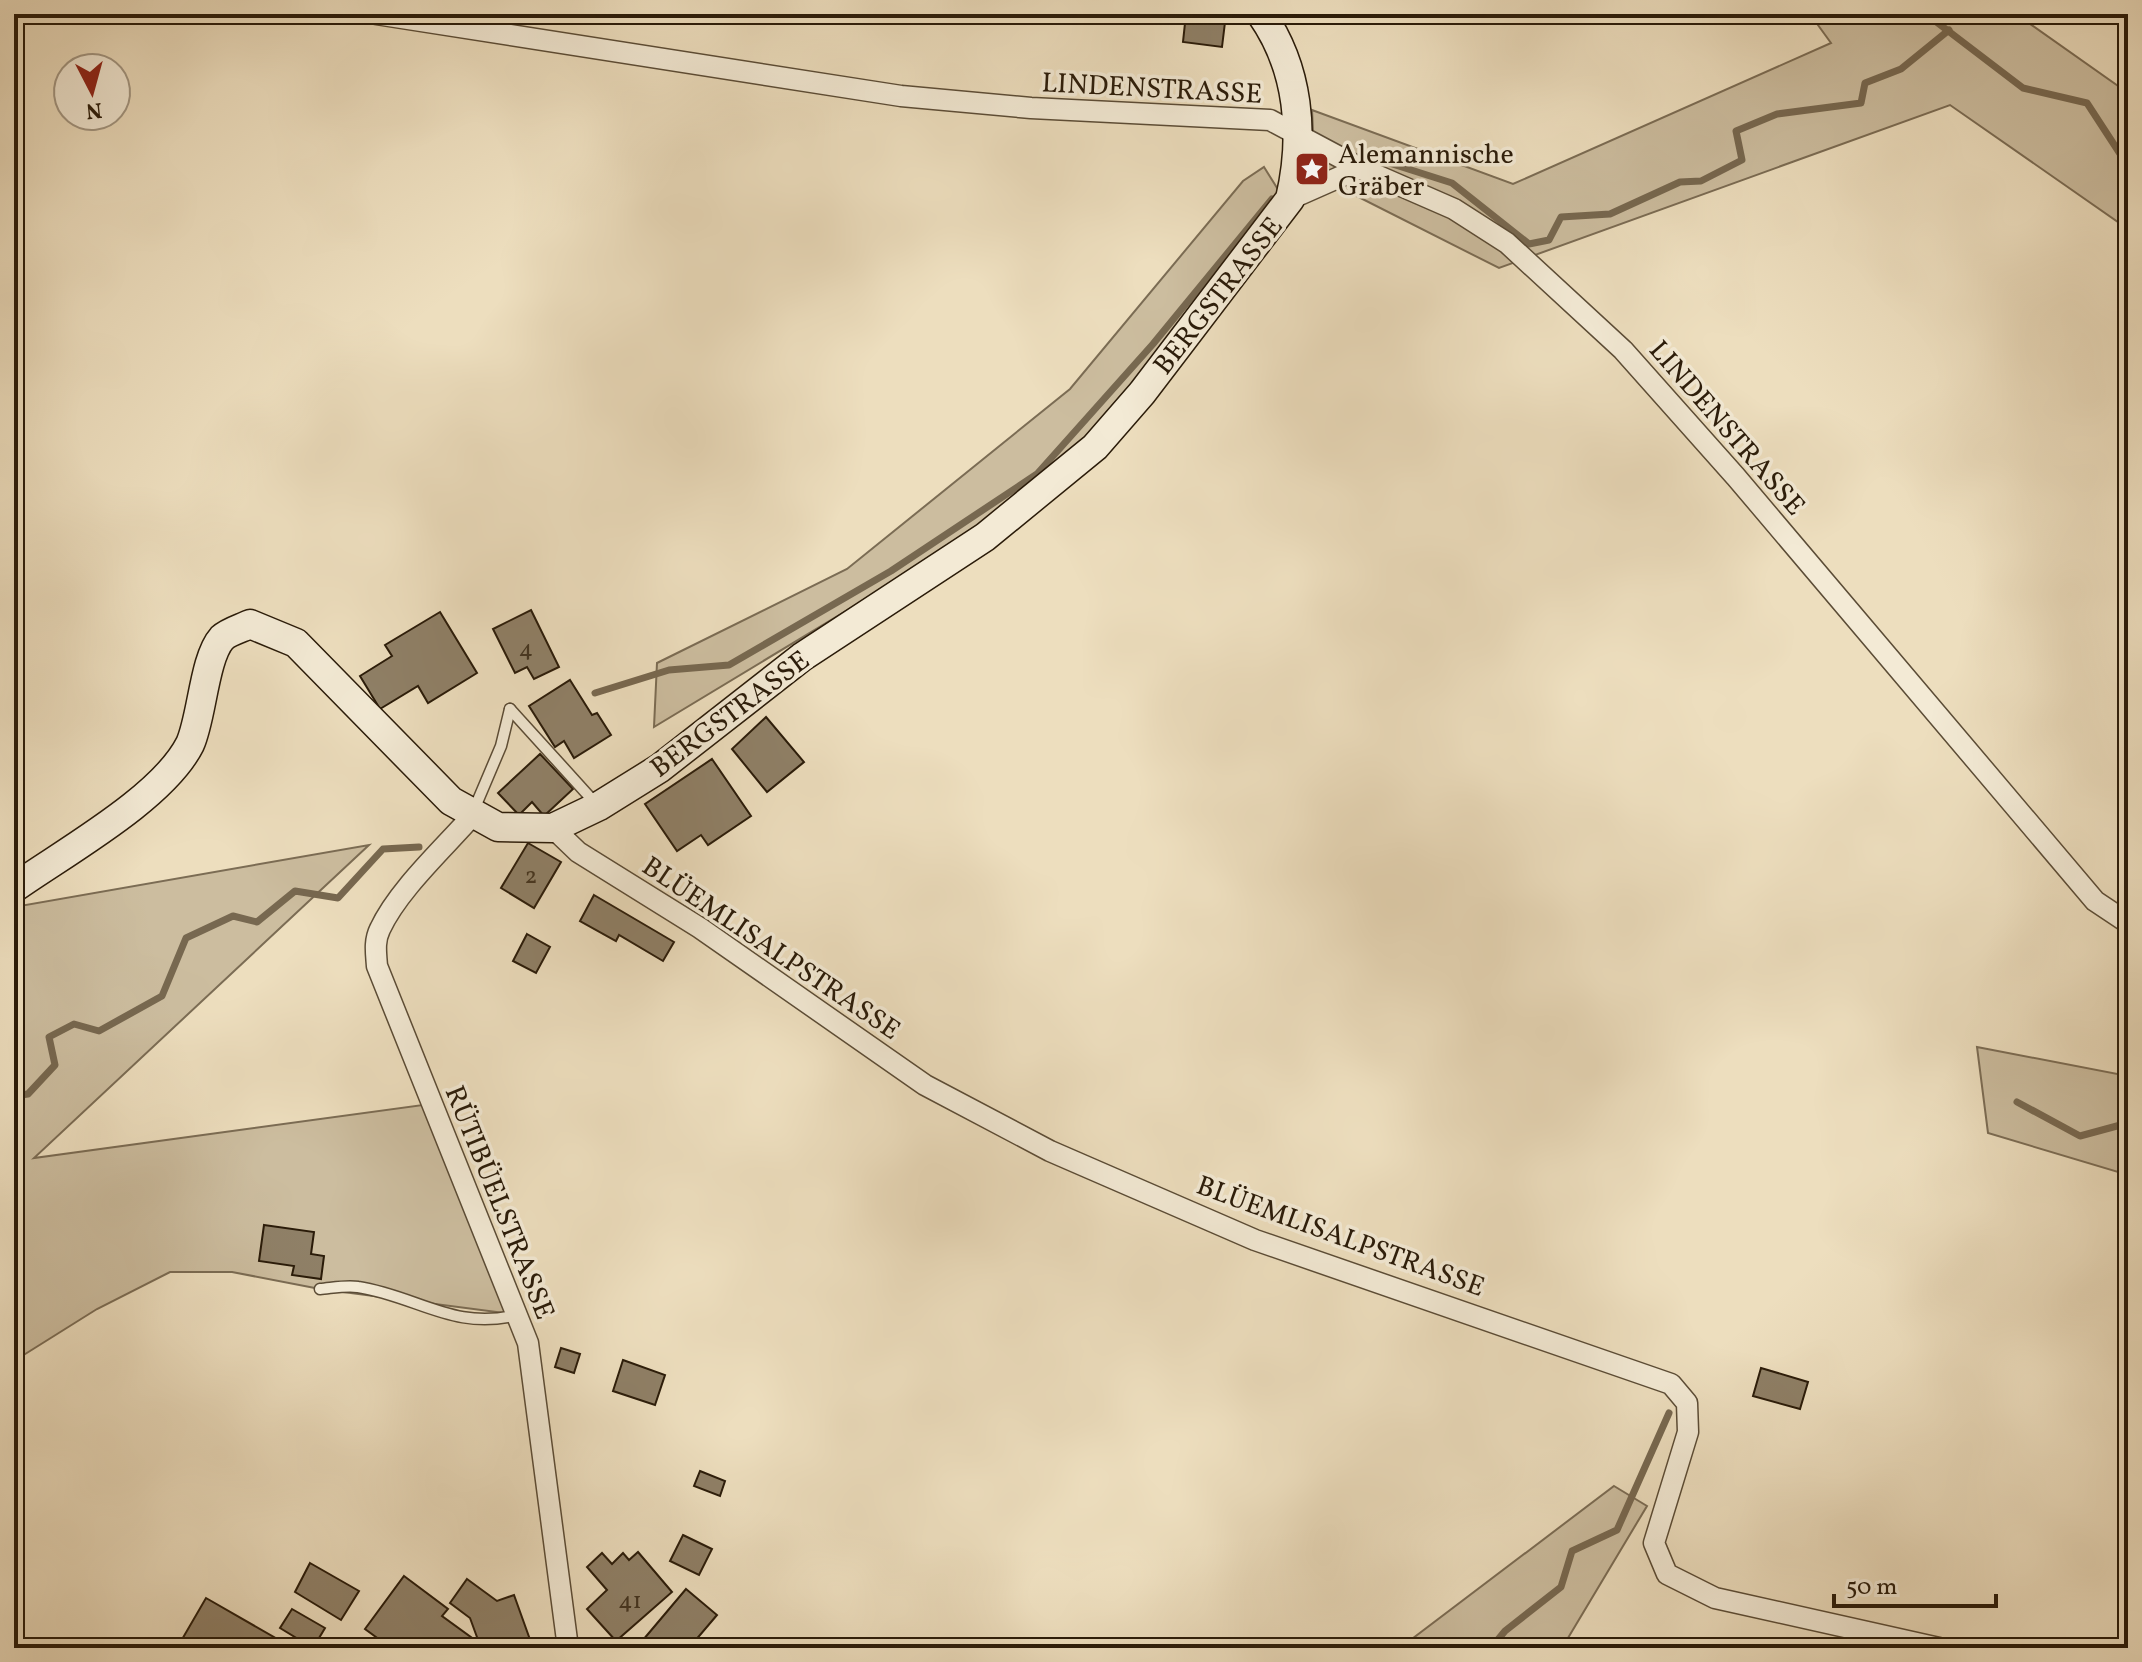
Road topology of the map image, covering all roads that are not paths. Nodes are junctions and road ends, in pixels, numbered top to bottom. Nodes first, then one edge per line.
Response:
1 (376, 14) edge
2 (1261, 14) edge
3 (1297, 133) junction
4 (1360, 168) junction
5 (1290, 199) junction
6 (599, 806) junction
7 (472, 816) junction
8 (553, 828) junction
9 (14, 888) edge
10 (2128, 923) edge
11 (320, 1289) dead end
12 (519, 1315) junction
13 (568, 1648) edge
14 (1939, 1648) edge

1 - 3 street, LINDENSTRASSE
2 - 3 street, BERGSTRASSE
3 - 4 street, LINDENSTRASSE
3 - 5 street, BERGSTRASSE
4 - 5 street
4 - 10 street, LINDENSTRASSE
5 - 6 street, BERGSTRASSE
6 - 7 lane
6 - 8 street, BERGSTRASSE
7 - 8 street, BERGSTRASSE
7 - 9 street, BERGSTRASSE
7 - 12 street, RÜTIBÜELSTRASSE
8 - 14 street, BLÜEMLISALPSTRASSE
11 - 12 lane
12 - 13 street, RÜTIBÜELSTRASSE

